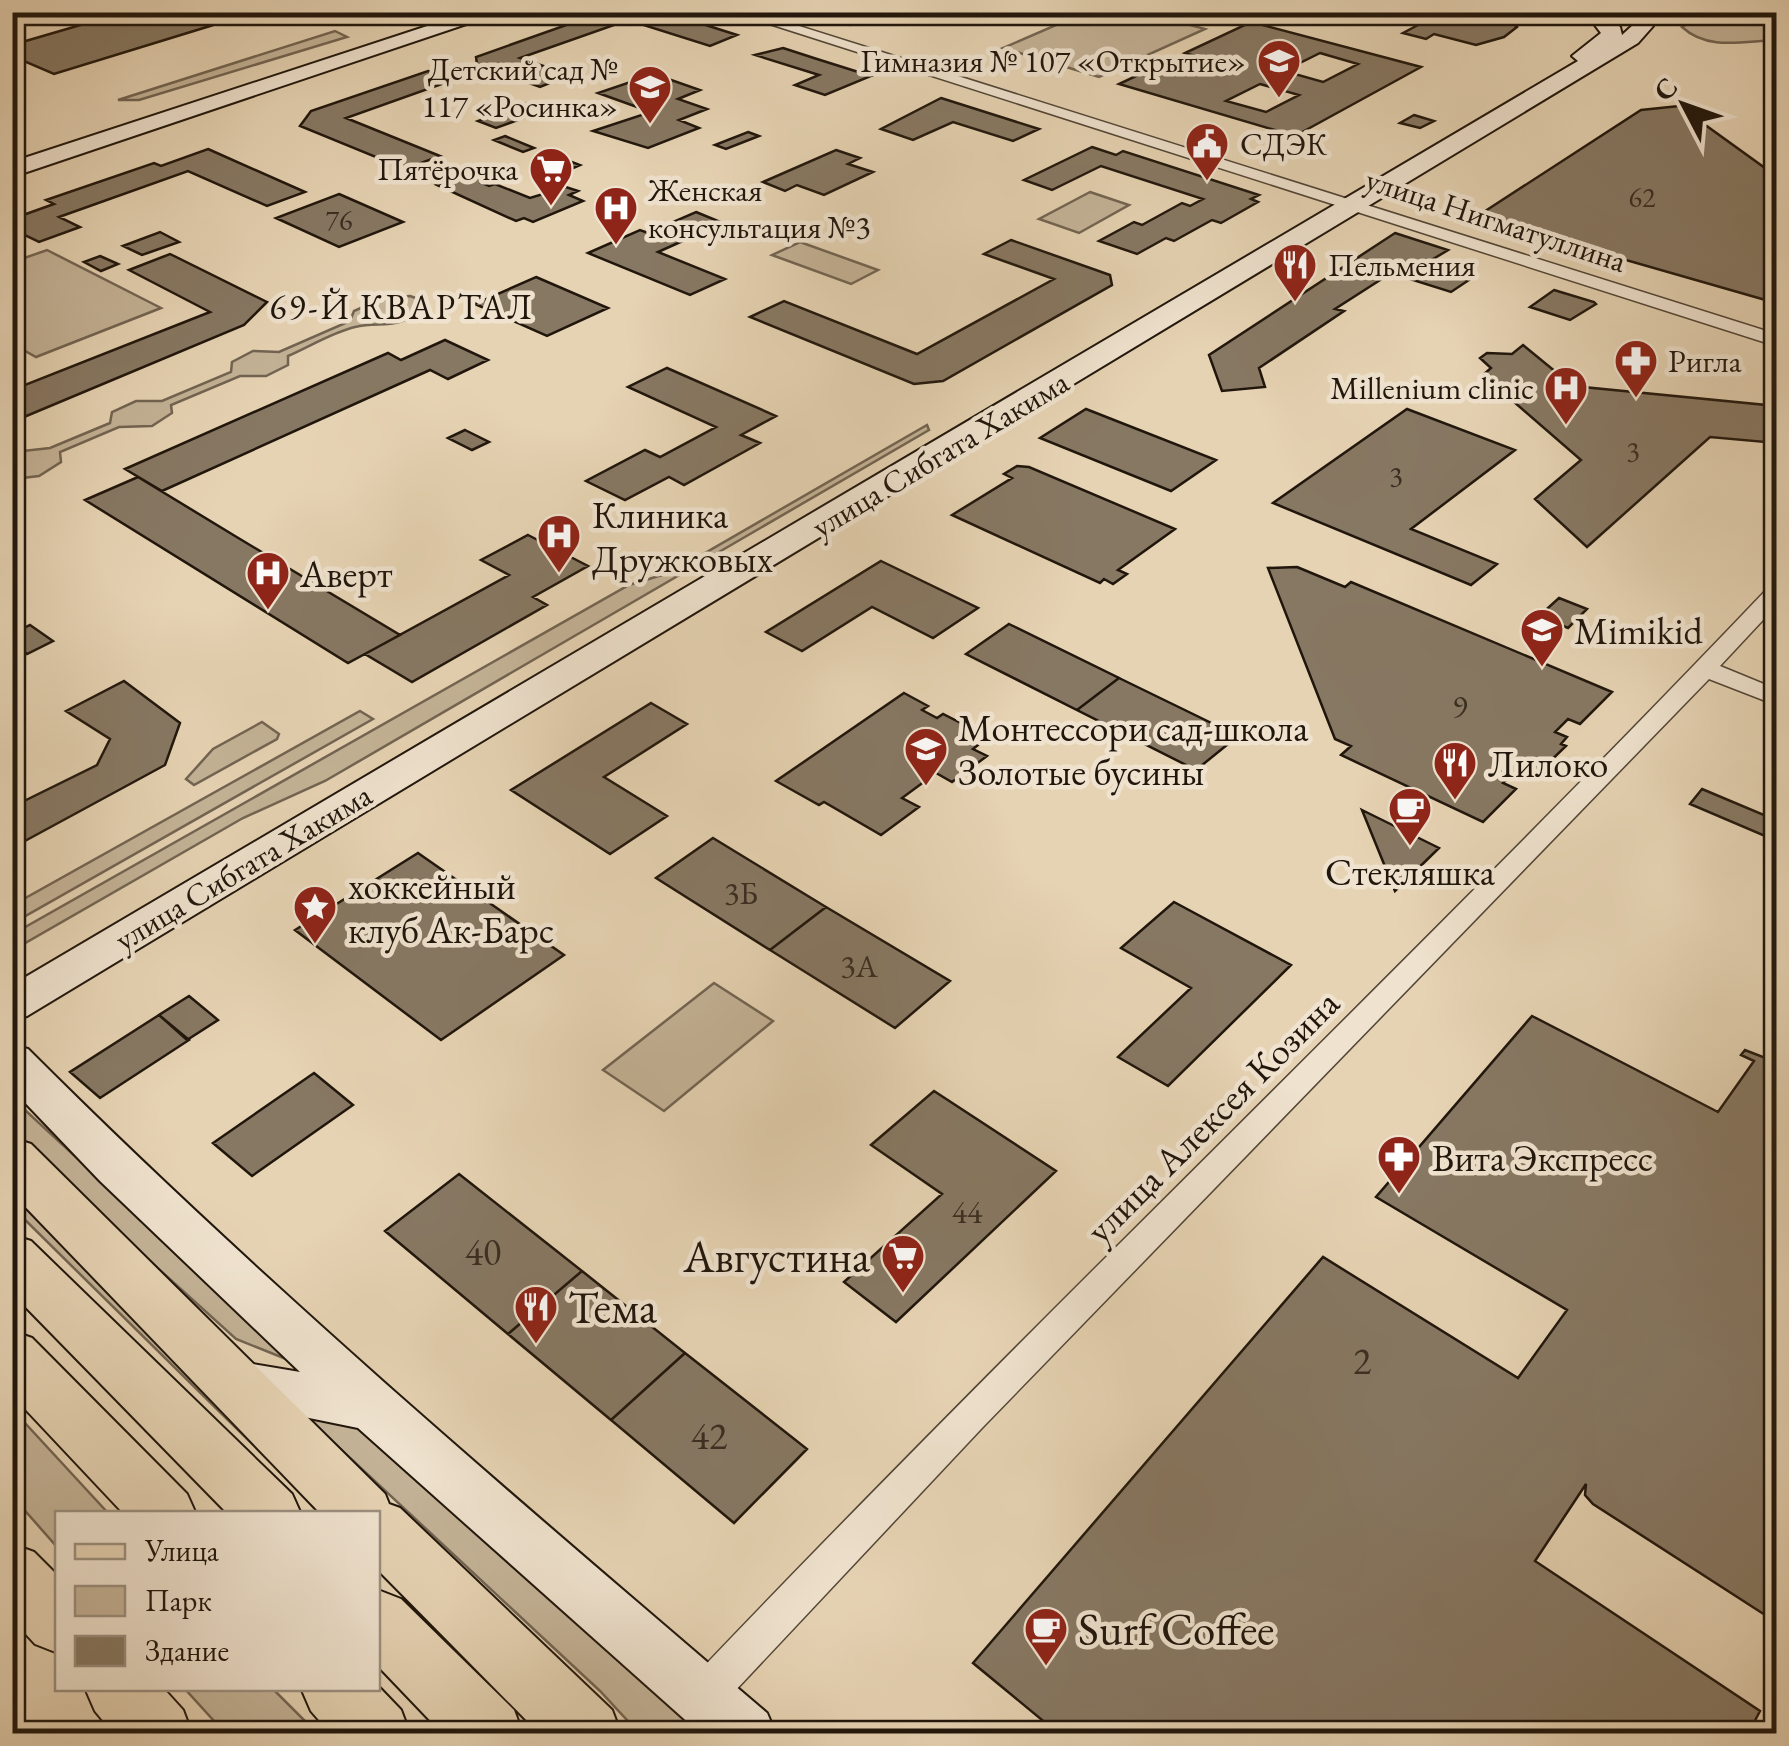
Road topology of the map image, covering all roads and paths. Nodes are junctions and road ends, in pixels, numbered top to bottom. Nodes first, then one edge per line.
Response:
1 (452, 12) edge
2 (492, 12) edge
3 (739, 12) edge
4 (1594, 12) edge
5 (1644, 12) edge
6 (318, 56) junction
7 (235, 96) junction
8 (123, 109) dead end
9 (12, 156) edge
10 (12, 170) edge
11 (12, 180) edge
12 (1346, 203) junction
13 (1776, 340) edge
14 (1776, 593) edge
15 (1706, 668) junction
16 (1776, 698) edge
17 (12, 978) edge
18 (12, 1004) edge
19 (12, 1061) edge
20 (12, 1158) edge
21 (12, 1257) edge
22 (12, 1354) edge
23 (229, 1382) junction
24 (372, 1408) junction
25 (162, 1511) edge
26 (267, 1511) edge
27 (360, 1511) edge
28 (380, 1530) edge
29 (12, 1573) edge
30 (55, 1619) edge
31 (380, 1623) edge
32 (121, 1691) edge
33 (337, 1691) edge
34 (704, 1695) junction
35 (159, 1734) edge
36 (377, 1734) edge
37 (490, 1734) edge
38 (588, 1734) edge
39 (746, 1734) edge

1 - 6 main road
2 - 7 main road
3 - 12 street, улица Нигматуллина
4 - 12 main road, улица Сибгата Хакима
5 - 12 main road, улица Сибгата Хакима
6 - 8 main road
6 - 9 main road
7 - 10 main road
7 - 11 main road
12 - 13 street, улица Нигматуллина
12 - 17 main road, улица Сибгата Хакима
12 - 18 main road, улица Сибгата Хакима
14 - 15 street, улица Алексея Козина
15 - 16 street
15 - 34 street, улица Алексея Козина
19 - 24 main road
20 - 23 main road
21 - 26 main road
22 - 25 main road
23 - 24 main road
23 - 27 main road
24 - 34 main road
28 - 38 main road
29 - 30 main road
31 - 37 main road
32 - 35 main road
33 - 36 main road
34 - 39 main road

